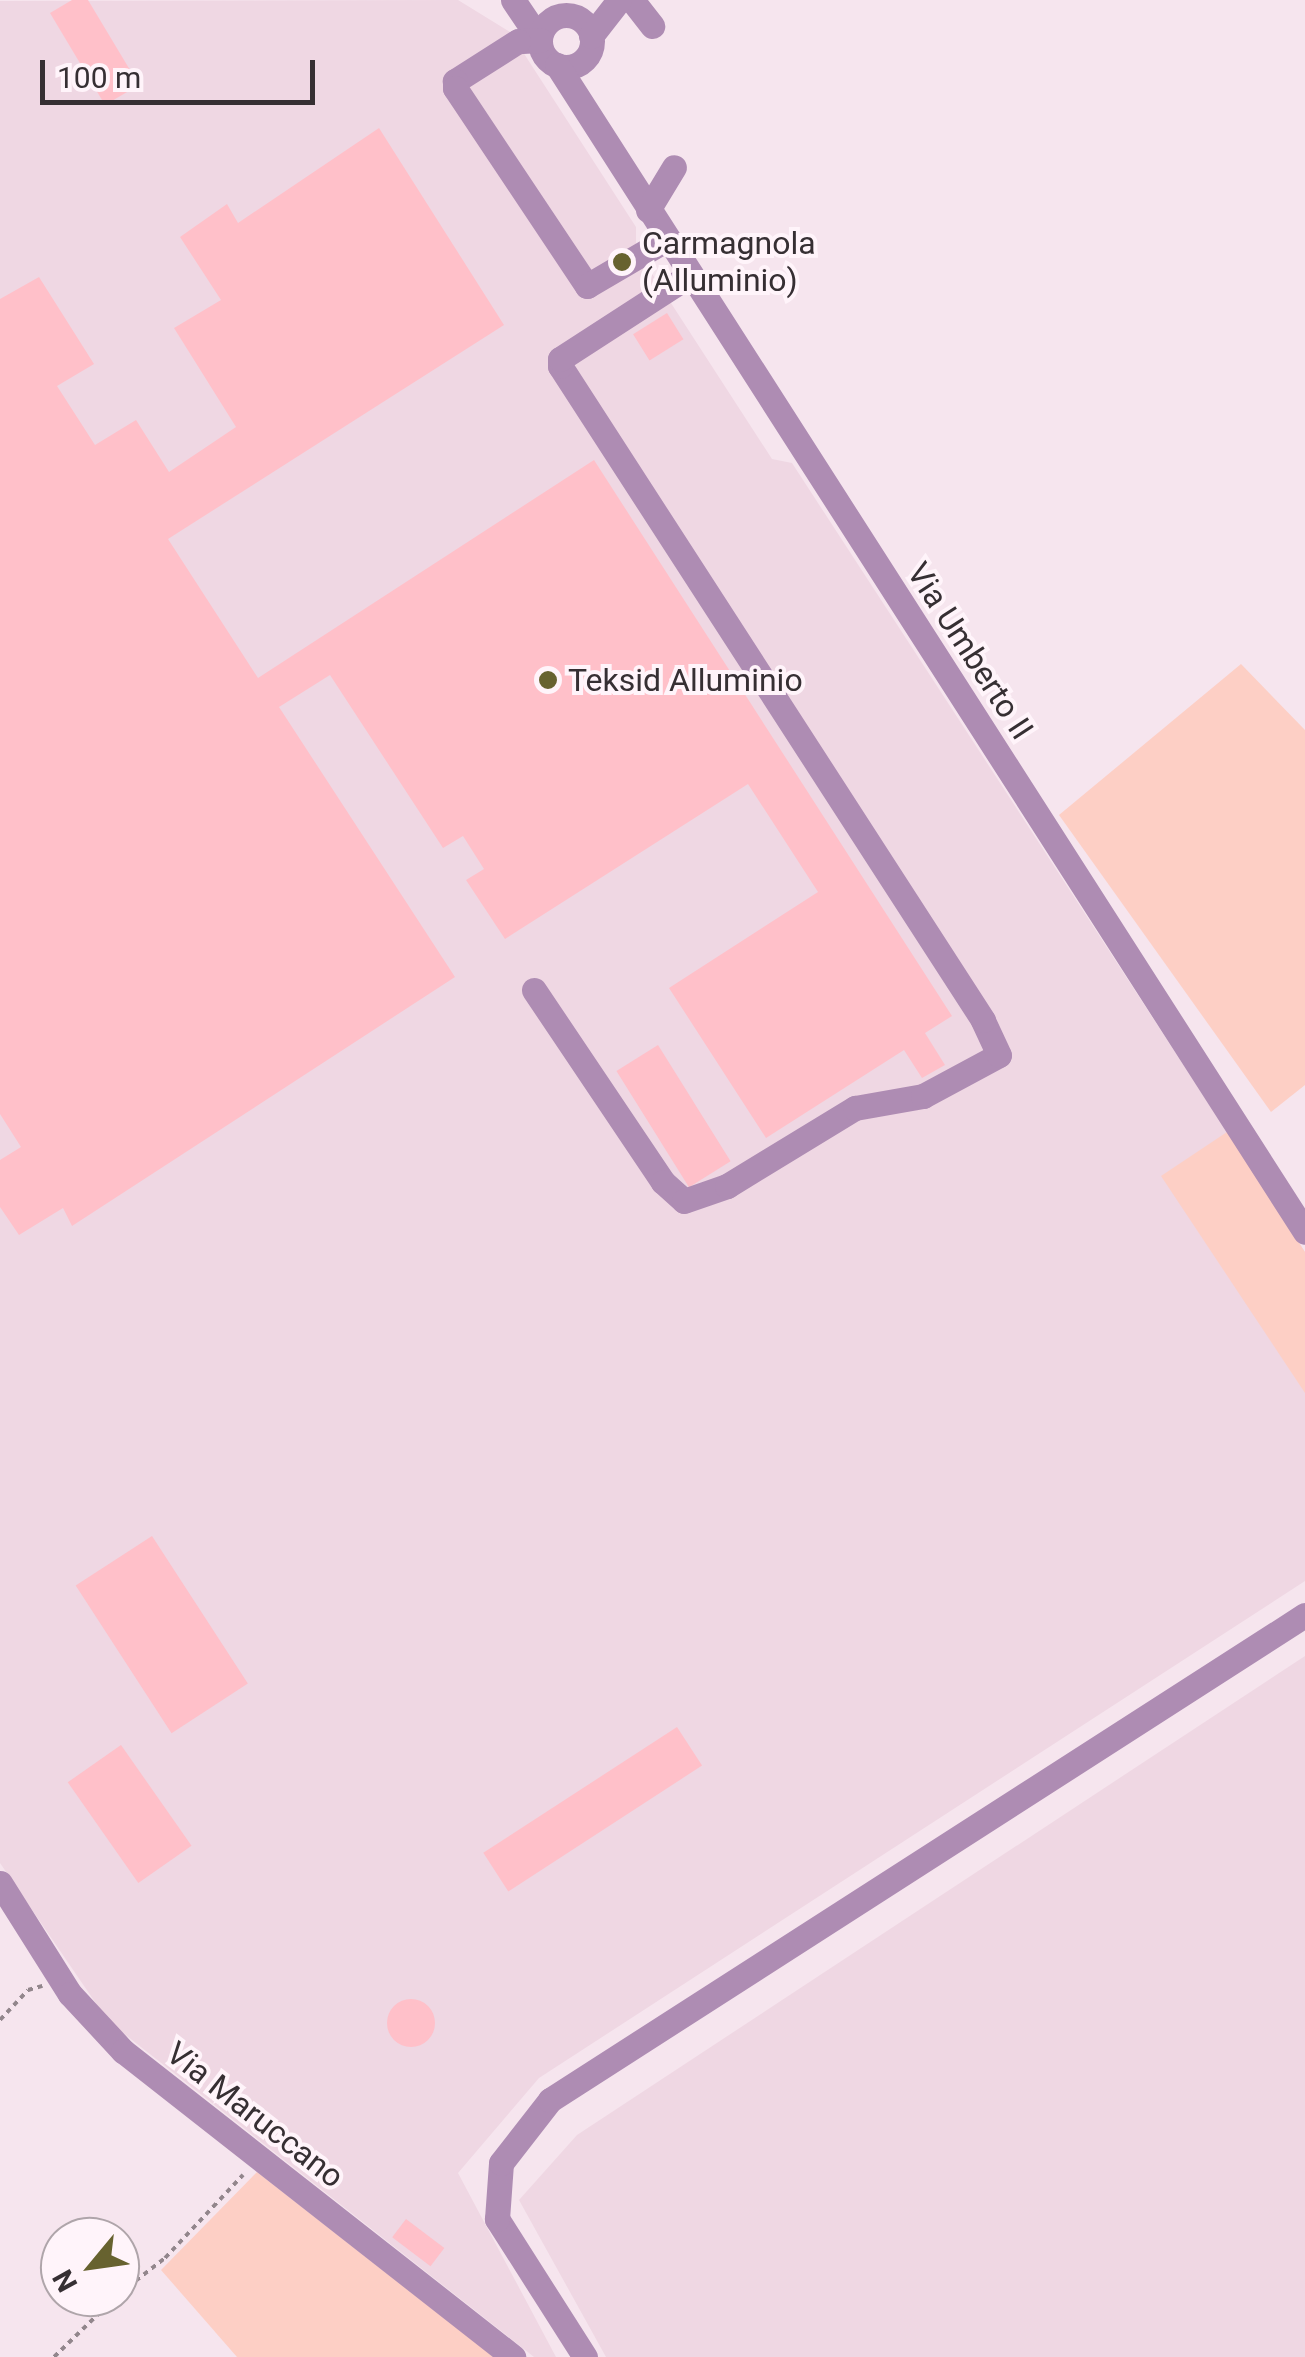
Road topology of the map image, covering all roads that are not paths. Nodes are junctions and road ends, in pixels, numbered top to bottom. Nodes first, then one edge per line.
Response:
1 (517, 6) edge
2 (607, 10) edge
3 (652, 26) dead end
4 (543, 32) junction
5 (568, 64) junction
6 (674, 167) dead end
7 (648, 210) junction
8 (667, 239) junction
9 (690, 275) junction
10 (534, 990) dead end
11 (1305, 1232) edge
12 (1305, 1616) edge
13 (0, 1883) edge
14 (512, 2357) edge
15 (585, 2357) edge

1 - 4 street
2 - 3 street
2 - 4 street
2 - 5 street
4 - 5 street
4 - 8 street
5 - 7 street, Via Umberto II
6 - 7 street
7 - 8 street, Via Umberto II
8 - 9 street, Via Umberto II
9 - 10 street
9 - 11 street, Via Umberto II
12 - 15 street
13 - 14 street, Via Maruccano

